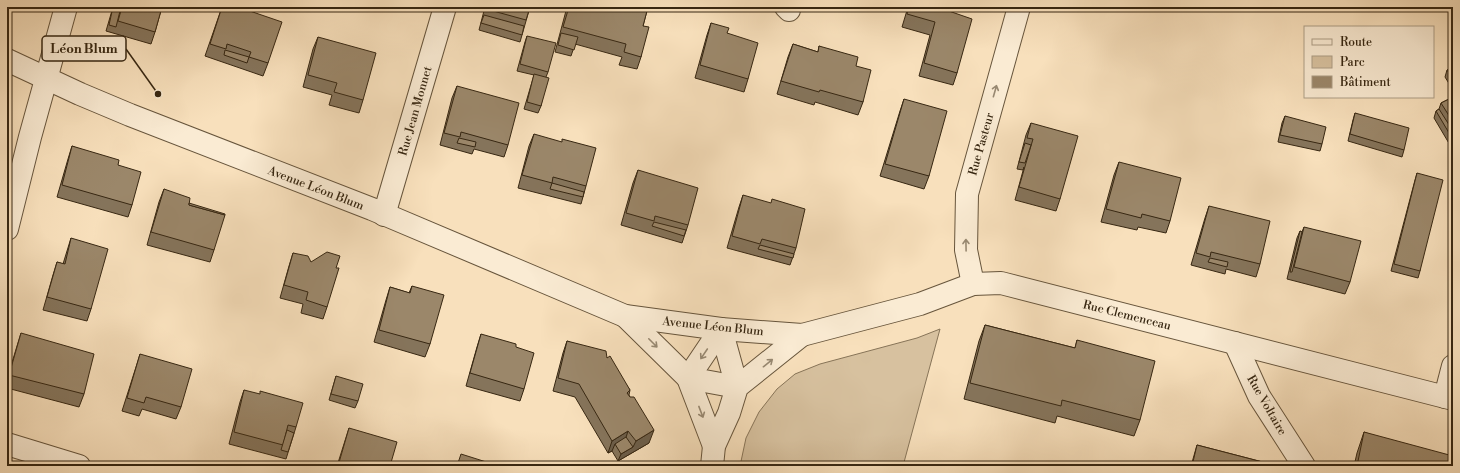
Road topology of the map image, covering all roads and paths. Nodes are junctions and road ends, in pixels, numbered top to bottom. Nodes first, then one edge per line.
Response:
1 (66, 7) edge
2 (445, 7) edge
3 (1019, 7) edge
4 (7, 60) edge
5 (46, 79) junction
6 (384, 215) junction
7 (7, 230) edge
8 (973, 284) junction
9 (625, 316) junction
10 (721, 329) junction
11 (802, 335) junction
12 (1235, 343) junction
13 (1453, 366) edge
14 (688, 378) junction
15 (737, 387) junction
16 (1449, 398) edge
17 (7, 444) edge
18 (713, 456) edge
19 (79, 466) edge
20 (1304, 466) edge

1 - 5 street
2 - 6 street, Rue Jean Monnet
8 -> 3 street, Rue Pasteur
4 - 5 street, Avenue Léon Blum
5 - 6 street, Avenue Léon Blum
5 - 7 street
6 - 9 street, Avenue Léon Blum
8 - 11 street, Rue Clemenceau
8 - 12 street, Rue Clemenceau
9 - 10 street, Avenue Léon Blum
9 -> 14 street, Avenue Léon Blum
10 - 11 street, Avenue Léon Blum
10 -> 14 street
10 - 15 street
15 -> 11 street
12 - 16 street, Rue Clemenceau
12 - 20 street, Rue Voltaire
13 - 16 street
14 - 15 street
14 -> 18 street, Avenue Léon Blum
15 - 18 street
17 - 19 street

